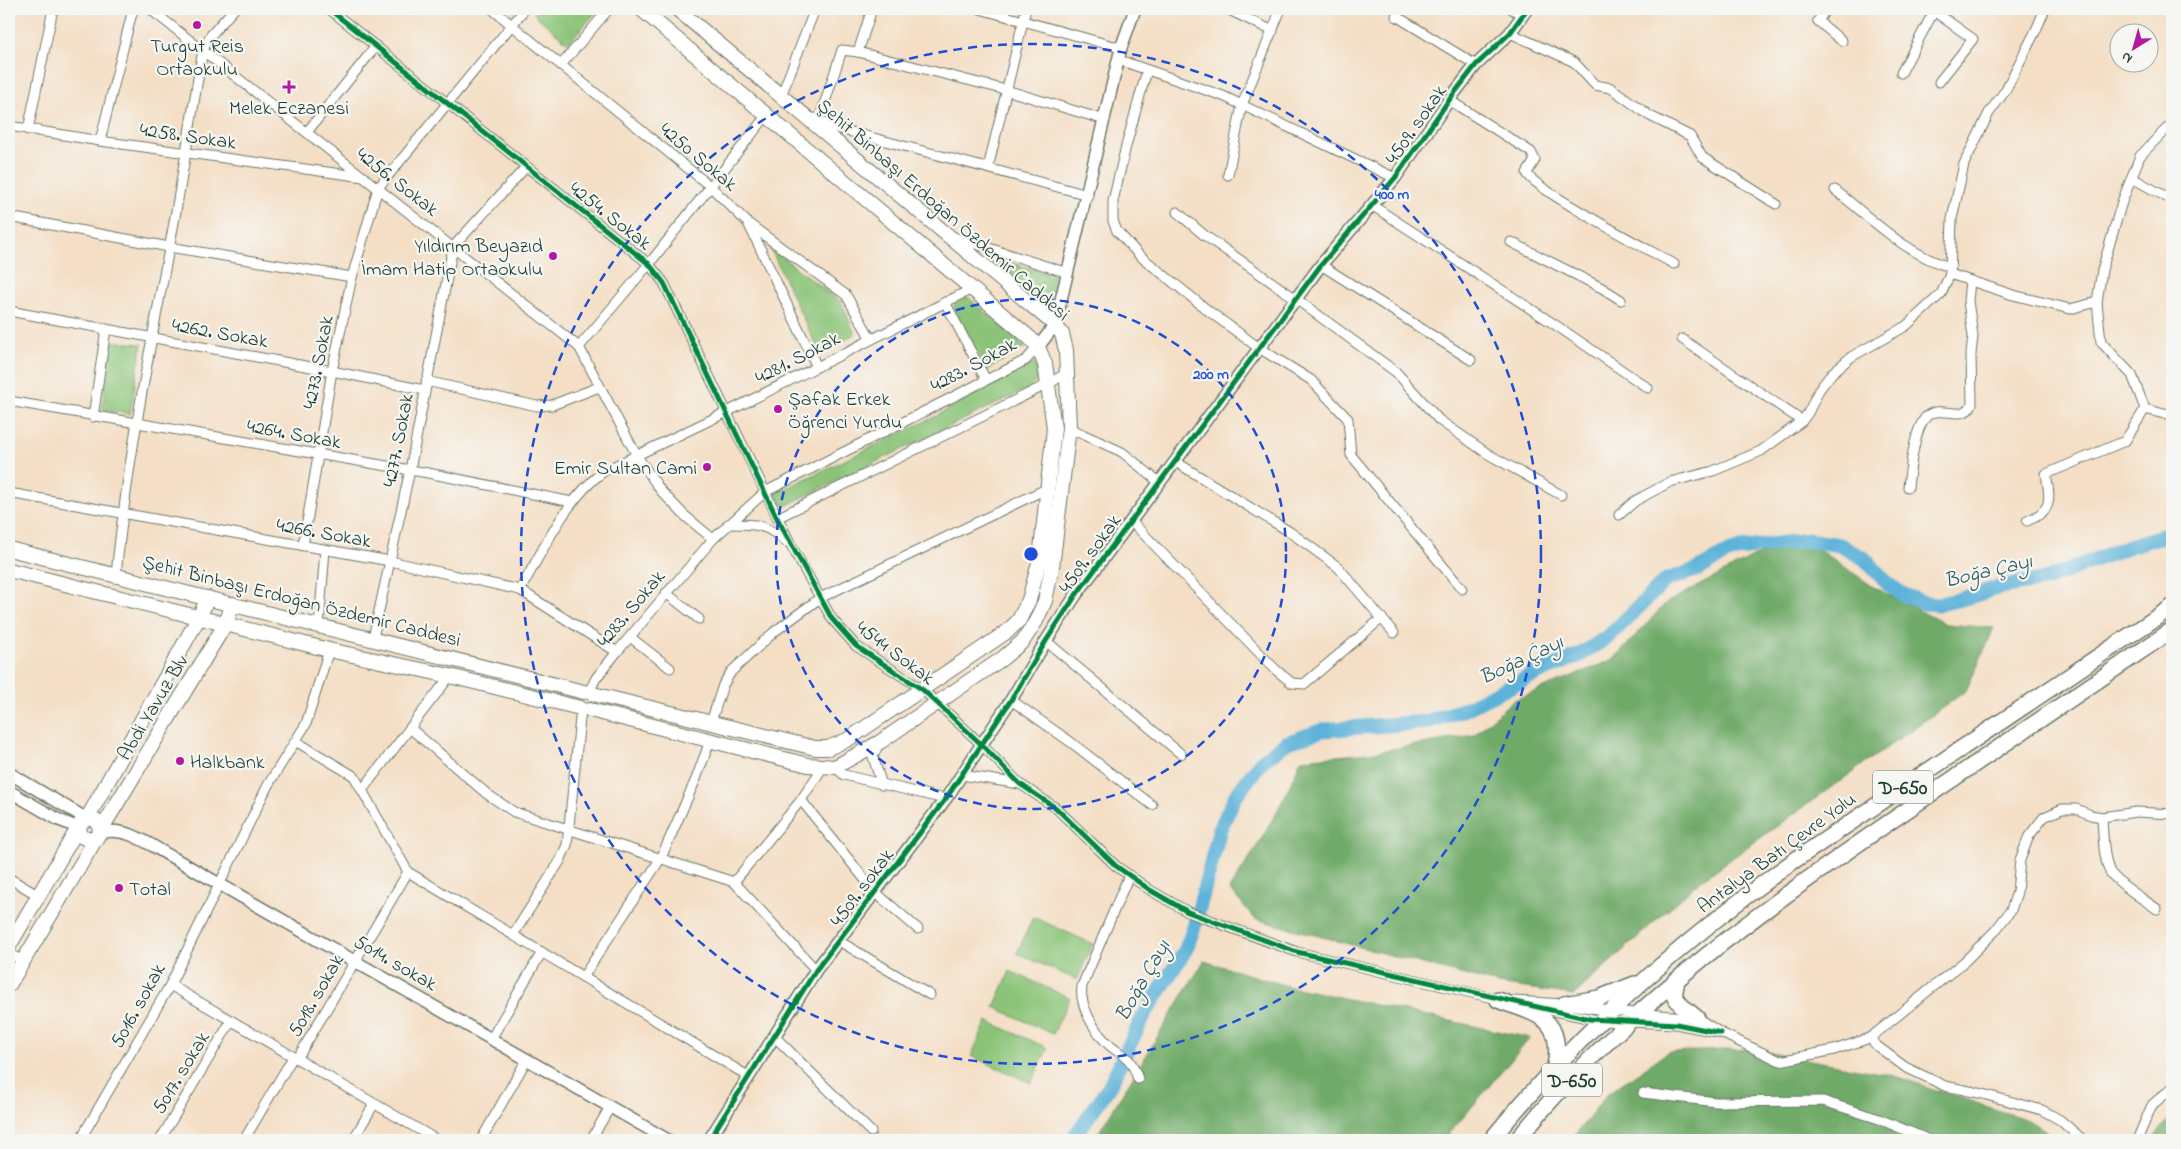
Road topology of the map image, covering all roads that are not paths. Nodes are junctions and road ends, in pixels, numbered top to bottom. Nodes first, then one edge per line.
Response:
1 (54, 9) edge
2 (132, 9) edge
3 (150, 9) edge
4 (234, 9) edge
5 (329, 9) edge
6 (492, 9) edge
7 (525, 9) edge
8 (609, 9) edge
9 (641, 9) edge
10 (677, 9) edge
11 (815, 9) edge
12 (872, 9) edge
13 (980, 9) edge
14 (1026, 9) edge
15 (1135, 9) edge
16 (1228, 9) edge
17 (1281, 9) edge
18 (1826, 9) edge
19 (2045, 9) edge
20 (1933, 10) edge
21 (1520, 11) edge
22 (1396, 16) dead end
23 (1022, 20) junction
24 (512, 25) junction
25 (1273, 31) junction
26 (1510, 33) junction
27 (1842, 41) dead end
28 (376, 46) junction
29 (1122, 48) junction
30 (203, 50) junction
31 (858, 52) junction
32 (1119, 60) junction
33 (561, 65) junction
34 (1476, 65) junction
35 (1147, 70) junction
36 (1901, 73) dead end
37 (1939, 82) dead end
38 (1006, 90) junction
39 (781, 96) junction
40 (1449, 100) junction
41 (448, 103) junction
42 (1242, 105) junction
43 (801, 112) junction
44 (767, 115) junction
45 (819, 120) junction
46 (1105, 120) junction
47 (2172, 123) edge
48 (9, 126) edge
49 (28, 130) junction
50 (307, 132) junction
51 (100, 141) junction
52 (184, 152) junction
53 (526, 166) junction
54 (988, 168) junction
55 (1228, 175) dead end
56 (364, 177) junction
57 (1395, 178) junction
58 (2132, 178) junction
59 (711, 187) junction
60 (378, 188) junction
61 (1835, 190) dead end
62 (1088, 195) junction
63 (2172, 200) edge
64 (1776, 204) dead end
65 (1373, 206) junction
66 (1177, 212) dead end
67 (9, 217) edge
68 (749, 224) junction
69 (947, 235) junction
70 (1511, 242) dead end
71 (169, 247) junction
72 (453, 247) junction
73 (649, 264) junction
74 (1674, 264) dead end
75 (1321, 265) junction
76 (1951, 271) junction
77 (1068, 273) junction
78 (352, 278) junction
79 (1970, 281) junction
80 (972, 289) junction
81 (1296, 299) junction
82 (1621, 300) dead end
83 (945, 302) junction
84 (2097, 302) junction
85 (9, 311) edge
86 (1055, 325) junction
87 (106, 329) junction
88 (151, 338) junction
89 (871, 339) junction
90 (1682, 339) dead end
91 (579, 346) junction
92 (1038, 347) junction
93 (1259, 348) junction
94 (1471, 360) dead end
95 (816, 367) junction
96 (332, 371) junction
97 (1067, 373) junction
98 (986, 380) junction
99 (1048, 384) junction
100 (425, 386) junction
101 (599, 387) junction
102 (1648, 388) dead end
103 (9, 401) edge
104 (2145, 409) junction
105 (727, 412) junction
106 (2172, 412) edge
107 (94, 417) junction
108 (1802, 421) junction
109 (135, 424) junction
110 (1069, 428) junction
111 (318, 455) junction
112 (637, 456) junction
113 (1176, 462) junction
114 (410, 470) junction
115 (1159, 482) junction
116 (1908, 487) dead end
117 (1046, 489) junction
118 (765, 492) junction
119 (9, 493) edge
120 (1561, 495) dead end
121 (572, 502) junction
122 (122, 513) junction
123 (1619, 516) dead end
124 (777, 518) junction
125 (1131, 520) junction
126 (2027, 522) dead end
127 (728, 524) junction
128 (713, 538) junction
129 (302, 546) junction
130 (792, 547) junction
131 (9, 549) edge
132 (326, 550) junction
133 (390, 562) junction
134 (9, 570) edge
135 (116, 575) junction
136 (1462, 589) dead end
137 (520, 590) junction
138 (666, 594) junction
139 (208, 598) junction
140 (820, 598) junction
141 (234, 604) junction
142 (2172, 607) edge
143 (199, 617) junction
144 (1382, 618) junction
145 (699, 619) dead end
146 (226, 623) junction
147 (319, 625) junction
148 (2172, 630) edge
149 (1394, 633) dead end
150 (630, 637) junction
151 (373, 638) junction
152 (1046, 641) junction
153 (329, 650) junction
154 (617, 652) junction
155 (670, 668) dead end
156 (450, 676) junction
157 (923, 690) junction
158 (589, 693) junction
159 (1011, 700) junction
160 (938, 704) junction
161 (585, 709) junction
162 (711, 722) junction
163 (410, 728) junction
164 (710, 741) junction
165 (297, 742) junction
166 (880, 742) junction
167 (982, 744) junction
168 (1181, 754) dead end
169 (829, 767) junction
170 (9, 773) edge
171 (962, 775) junction
172 (1020, 784) junction
173 (882, 785) junction
174 (363, 789) junction
175 (9, 791) edge
176 (945, 799) junction
177 (800, 800) junction
178 (1152, 805) dead end
179 (2172, 814) edge
180 (2102, 816) junction
181 (83, 823) junction
182 (570, 830) junction
183 (100, 833) junction
184 (661, 858) junction
185 (408, 872) junction
186 (1129, 875) junction
187 (9, 878) edge
188 (734, 882) junction
189 (221, 884) junction
190 (876, 892) junction
191 (39, 896) junction
192 (2157, 909) dead end
193 (918, 929) dead end
194 (514, 935) junction
195 (838, 941) junction
196 (9, 946) edge
197 (542, 952) junction
198 (9, 953) edge
199 (23, 961) junction
200 (355, 961) junction
201 (816, 970) junction
202 (583, 977) junction
203 (1677, 980) junction
204 (1644, 981) junction
205 (9, 985) edge
206 (170, 985) junction
207 (930, 996) dead end
208 (1498, 1000) junction
209 (1564, 1004) junction
210 (1606, 1016) junction
211 (1635, 1018) junction
212 (1697, 1018) junction
213 (231, 1021) junction
214 (1721, 1032) junction
215 (774, 1036) junction
216 (491, 1038) junction
217 (1870, 1038) junction
218 (295, 1058) junction
219 (527, 1059) junction
220 (1555, 1067) junction
221 (748, 1076) junction
222 (1138, 1079) dead end
223 (2172, 1088) edge
224 (1642, 1093) dead end
225 (374, 1104) junction
226 (610, 1106) junction
227 (871, 1132) dead end
228 (80, 1140) edge
229 (160, 1140) edge
230 (244, 1140) edge
231 (353, 1140) edge
232 (437, 1140) edge
233 (481, 1140) edge
234 (591, 1140) edge
235 (668, 1140) edge
236 (709, 1140) edge
237 (1491, 1140) edge
238 (1518, 1140) edge
239 (1929, 1140) edge
240 (2084, 1140) edge
241 (2137, 1140) edge

1 - 49 street
2 - 51 street
3 - 30 street, 4256. Sokak
4 - 30 street
5 - 28 street, 4254. Sokak
6 - 24 street, 4250 Sokak
7 - 24 street
8 - 33 street
9 - 44 main road, Şehit Binbaşı Erdoğan Özdemir Caddesi
10 - 39 main road, Şehit Binbaşı Erdoğan Özdemir Caddesi
11 - 39 street
12 - 31 street
13 - 23 street
14 - 23 street
15 - 29 street, 4283. Sokak
16 - 25 street
17 - 25 street
18 - 27 street
19 - 76 street
20 - 36 street
20 - 37 street
21 - 26 street, 4509. sokak
22 - 34 street
23 - 29 street
23 - 38 street
24 - 33 street, 4250 Sokak
24 - 41 street
25 - 42 street
26 - 34 street, 4509. sokak
26 - 64 street
28 - 41 street, 4254. Sokak
28 - 50 street
29 - 32 street, 4283. Sokak
30 - 50 street, 4256. Sokak
30 - 52 street
31 - 38 street
31 - 45 street
32 - 35 street
32 - 46 street, 4283. Sokak
33 - 59 street, 4250 Sokak
34 - 40 street, 4509. sokak
35 - 42 street
35 - 93 street
38 - 46 street
38 - 54 street
39 - 43 main road, Şehit Binbaşı Erdoğan Özdemir Caddesi
40 - 57 street, 4509. sokak
40 - 74 street
41 - 53 street, 4254. Sokak
41 - 60 street
42 - 55 street
42 - 57 street
43 - 45 street
43 - 69 main road, Şehit Binbaşı Erdoğan Özdemir Caddesi
44 - 59 street
44 - 80 main road, Şehit Binbaşı Erdoğan Özdemir Caddesi
45 - 54 street
46 - 62 street, 4283. Sokak
47 - 58 street
48 - 49 street, 4258. Sokak
49 - 51 street, 4258. Sokak
50 - 56 street, 4256. Sokak
51 - 52 street, 4258. Sokak
52 - 56 street, 4258. Sokak
52 - 71 street
53 - 72 street
53 - 73 street, 4254. Sokak
54 - 62 street
56 - 60 street, 4256. Sokak
57 - 65 street, 4509. sokak
58 - 63 street
58 - 84 street
59 - 68 street, 4250 Sokak
59 - 73 street
60 - 72 street, 4256. Sokak
60 - 78 street, 4273. Sokak
61 - 76 street
62 - 77 street, 4283. Sokak
65 - 75 street, 4509. sokak
65 - 102 street
66 - 81 street
67 - 71 street
68 - 89 street, 4250 Sokak
68 - 95 street
69 - 77 street
69 - 86 main road, Şehit Binbaşı Erdoğan Özdemir Caddesi
70 - 82 street
71 - 78 street
71 - 88 street
72 - 91 street, 4256. Sokak
72 - 100 street, 4277. Sokak
73 - 91 street
73 - 105 street, 4254. Sokak
75 - 81 street, 4509. sokak
75 - 94 street
76 - 79 street
76 - 108 street
77 - 86 street, 4283. Sokak
78 - 96 street, 4273. Sokak
79 - 84 street
79 - 116 street
80 - 83 street, 4281. Sokak
80 - 92 main road, Şehit Binbaşı Erdoğan Özdemir Caddesi
81 - 93 street, 4509. sokak
81 - 120 street
83 - 89 street, 4281. Sokak
83 - 98 street
84 - 104 street
85 - 87 street, 4262. Sokak
86 - 92 street, 4283. Sokak
86 - 97 main road, Şehit Binbaşı Erdoğan Özdemir Caddesi
87 - 88 street, 4262. Sokak
87 - 107 street
88 - 96 street, 4262. Sokak
88 - 109 street
89 - 95 street, 4281. Sokak
90 - 108 street
91 - 101 street, 4256. Sokak
92 - 98 street, 4283. Sokak
92 - 99 main road, Şehit Binbaşı Erdoğan Özdemir Caddesi
93 - 113 street, 4509. sokak
93 - 136 street
95 - 105 street, 4281. Sokak
96 - 100 street, 4262. Sokak
96 - 111 street, 4273. Sokak
97 - 99 street
97 - 110 main road, Şehit Binbaşı Erdoğan Özdemir Caddesi
98 - 118 street, 4283. Sokak
99 - 117 main road, Şehit Binbaşı Erdoğan Özdemir Caddesi
99 - 124 street
100 - 101 street, 4262. Sokak
100 - 114 street, 4277. Sokak
101 - 112 street, 4256. Sokak
103 - 107 street, 4264. Sokak
104 - 106 street
104 - 126 street
105 - 112 street, 4281. Sokak
105 - 118 street, 4254. Sokak
107 - 109 street, 4264. Sokak
108 - 123 street
109 - 111 street, 4264. Sokak
109 - 122 street
110 - 115 street
110 - 160 main road, Şehit Binbaşı Erdoğan Özdemir Caddesi
111 - 114 street, 4264. Sokak
111 - 129 street, 4273. Sokak
112 - 121 street, 4281. Sokak
112 - 128 street, 4256. Sokak
113 - 115 street, 4509. sokak
113 - 144 street
114 - 121 street, 4264. Sokak
114 - 133 street, 4277. Sokak
115 - 125 street, 4509. sokak
117 - 140 street
117 - 157 main road, Şehit Binbaşı Erdoğan Özdemir Caddesi
118 - 124 street, 4254. Sokak
118 - 127 street, 4283. Sokak
119 - 122 street, 4266. Sokak
121 - 137 street, 4281. Sokak
122 - 129 street, 4266. Sokak
122 - 135 street
124 - 130 street, 4254. Sokak
125 - 144 street
125 - 152 street, 4509. sokak
127 - 128 street, 4283. Sokak
127 - 130 street
128 - 138 street, 4283. Sokak
129 - 132 street, 4266. Sokak
130 - 140 street, 4544 Sokak
131 - 135 main road, Şehit Binbaşı Erdoğan Özdemir Caddesi
132 - 133 street, 4266. Sokak
132 - 147 street
133 - 137 street, 4266. Sokak
133 - 151 street, 4277. Sokak
134 - 143 main road, Şehit Binbaşı Erdoğan Özdemir Caddesi
135 - 139 main road, Şehit Binbaşı Erdoğan Özdemir Caddesi
137 - 154 street, 4266. Sokak
138 - 145 street
138 - 150 street, 4283. Sokak
139 - 141 main road, Şehit Binbaşı Erdoğan Özdemir Caddesi
139 - 143 main road, Abdi Yavuz Blv
140 - 157 street, 4544 Sokak
140 - 162 street
141 - 146 main road, Abdi Yavuz Blv
141 - 147 main road, Şehit Binbaşı Erdoğan Özdemir Caddesi
142 - 204 highway, Antalya Batı Çevre Yolu / D-650
143 - 146 main road, Şehit Binbaşı Erdoğan Özdemir Caddesi
143 - 181 main road, Abdi Yavuz Blv
144 - 149 street
146 - 153 main road, Şehit Binbaşı Erdoğan Özdemir Caddesi
146 - 183 main road, Abdi Yavuz Blv
147 - 151 main road, Şehit Binbaşı Erdoğan Özdemir Caddesi
148 - 203 highway, Antalya Batı Çevre Yolu
150 - 154 street, 4283. Sokak
150 - 155 street
151 - 158 main road, Şehit Binbaşı Erdoğan Özdemir Caddesi
152 - 159 street, 4509. sokak
152 - 168 street
153 - 156 main road, Şehit Binbaşı Erdoğan Özdemir Caddesi
153 - 165 street, 5016. sokak
154 - 158 street, 4283. Sokak
156 - 161 main road, Şehit Binbaşı Erdoğan Özdemir Caddesi
156 - 163 street
157 - 160 street, 4544 Sokak
157 - 162 main road, Şehit Binbaşı Erdoğan Özdemir Caddesi
158 - 161 main road
158 - 162 main road, Şehit Binbaşı Erdoğan Özdemir Caddesi
159 - 167 street, 4509. sokak
159 - 178 street
160 - 166 main road, Şehit Binbaşı Erdoğan Özdemir Caddesi
160 - 167 street, 4544 Sokak
161 - 164 main road, Şehit Binbaşı Erdoğan Özdemir Caddesi
161 - 182 street
163 - 174 street
163 - 182 street
164 - 169 main road, Şehit Binbaşı Erdoğan Özdemir Caddesi
164 - 184 street
165 - 174 street
165 - 189 street, 5016. sokak
166 - 169 main road, Şehit Binbaşı Erdoğan Özdemir Caddesi
166 - 173 street
167 - 171 street, 4509. sokak
167 - 172 street, 4544 Sokak
169 - 173 street
169 - 177 street
170 - 181 street
171 - 172 street
171 - 176 street, 4509. sokak
172 - 186 street
173 - 176 street
174 - 185 street
175 - 181 street
176 - 190 street, 4509. sokak
177 - 188 street
177 - 190 street
179 - 180 street
180 - 192 street
180 - 217 street
181 - 183 main road
181 - 183 main road
181 - 191 main road, Abdi Yavuz Blv
182 - 184 street
182 - 194 street
183 - 189 street, 5014. sokak
183 - 199 main road, Abdi Yavuz Blv
184 - 188 street
184 - 202 street
185 - 194 street
185 - 200 street, 5018. sokak
186 - 208 street
186 - 222 street
187 - 191 street
188 - 201 street
189 - 200 street, 5014. sokak
189 - 206 street, 5016. sokak
190 - 193 street
190 - 195 street, 4509. sokak
191 - 196 main road, Abdi Yavuz Blv
194 - 197 street
195 - 201 street, 4509. sokak
195 - 207 street
197 - 202 street
197 - 216 street
198 - 199 street
199 - 205 main road, Abdi Yavuz Blv
200 - 216 street, 5014. sokak
200 - 218 street, 5018. sokak
201 - 215 street, 4509. sokak
202 - 221 street
203 - 211 highway, Antalya Batı Çevre Yolu / D-650
203 - 212 highway
204 - 209 highway
204 - 210 highway, Antalya Batı Çevre Yolu
206 - 213 street
206 - 228 street, 5016. sokak
208 - 209 street
208 - 210 street
208 - 220 highway
209 - 210 street
210 - 211 street
210 - 211 street
210 - 220 highway, Antalya Batı Çevre Yolu / D-650
211 - 212 street
211 - 214 street
211 - 238 highway, Antalya Batı Çevre Yolu / D-650
212 - 214 street
213 - 218 street
213 - 229 street, 5017. sokak
214 - 217 street
215 - 221 street, 4509. sokak
215 - 227 street
216 - 219 street, 5014. sokak
217 - 240 street
218 - 225 street
218 - 230 street, 5018. sokak
219 - 226 street, 5014. sokak
219 - 233 street
220 - 237 highway, Antalya Batı Çevre Yolu / D-650
221 - 236 street, 4509. sokak
223 - 241 street
224 - 239 street
225 - 231 street
225 - 232 street
226 - 234 street
226 - 235 street, 5014. sokak

